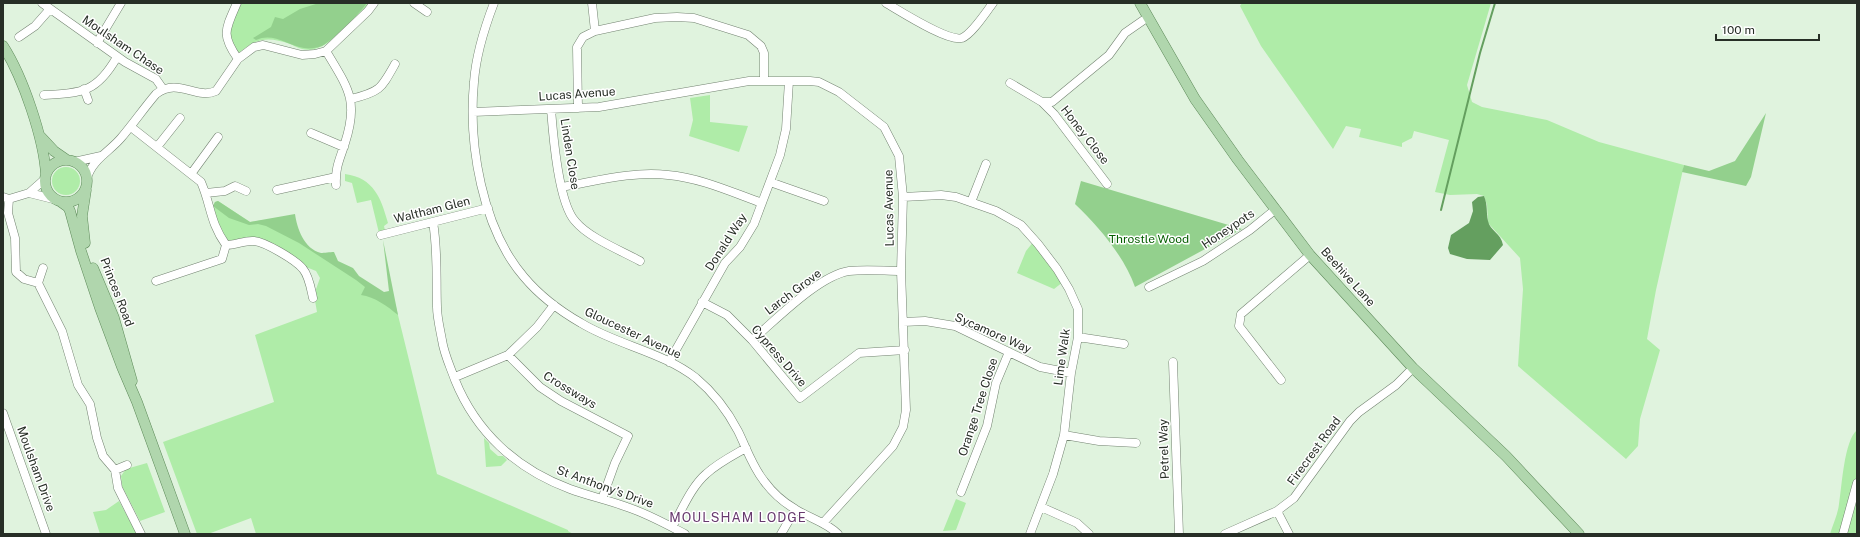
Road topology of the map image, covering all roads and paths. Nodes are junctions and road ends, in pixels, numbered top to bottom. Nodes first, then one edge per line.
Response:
1 (42, 3) edge
2 (121, 3) edge
3 (237, 3) edge
4 (374, 3) edge
5 (414, 3) edge
6 (494, 3) edge
7 (592, 3) edge
8 (886, 3) edge
9 (993, 3) edge
10 (1140, 3) edge
11 (50, 9) junction
12 (428, 12) dead end
13 (1148, 18) junction
14 (595, 30) junction
15 (19, 37) dead end
16 (96, 43) junction
17 (3, 46) edge
18 (326, 51) junction
19 (117, 57) junction
20 (238, 59) junction
21 (395, 64) dead end
22 (789, 80) junction
23 (764, 81) junction
24 (1010, 83) dead end
25 (84, 89) junction
26 (163, 89) junction
27 (44, 95) dead end
28 (351, 99) junction
29 (88, 100) dead end
30 (1042, 102) junction
31 (578, 108) junction
32 (551, 109) junction
33 (473, 112) junction
34 (180, 118) dead end
35 (131, 127) junction
36 (311, 133) dead end
37 (40, 136) junction
38 (218, 137) dead end
39 (157, 146) junction
40 (344, 147) junction
41 (101, 156) junction
42 (70, 161) junction
43 (986, 164) dead end
44 (191, 174) junction
45 (46, 177) junction
46 (87, 178) junction
47 (770, 182) junction
48 (1107, 184) dead end
49 (562, 187) junction
50 (86, 190) junction
51 (277, 190) dead end
52 (246, 191) dead end
53 (29, 193) junction
54 (206, 193) junction
55 (903, 197) junction
56 (6, 198) edge
57 (59, 201) junction
58 (824, 201) dead end
59 (971, 202) junction
60 (762, 203) junction
61 (488, 208) junction
62 (1276, 209) junction
63 (433, 222) junction
64 (382, 235) dead end
65 (226, 245) junction
66 (1310, 255) junction
67 (640, 261) dead end
68 (43, 268) dead end
69 (902, 271) junction
70 (156, 281) dead end
71 (38, 283) junction
72 (1149, 287) dead end
73 (314, 298) dead end
74 (702, 302) junction
75 (554, 305) junction
76 (904, 322) junction
77 (1078, 337) junction
78 (752, 340) junction
79 (1124, 344) dead end
80 (905, 350) junction
81 (1009, 352) junction
82 (508, 355) junction
83 (669, 362) junction
84 (1173, 362) dead end
85 (1413, 368) junction
86 (1072, 374) junction
87 (455, 378) junction
88 (1281, 380) dead end
89 (137, 402) junction
90 (3, 413) edge
91 (1064, 435) junction
92 (1136, 443) dead end
93 (746, 448) junction
94 (127, 465) dead end
95 (115, 470) junction
96 (1857, 483) edge
97 (961, 492) dead end
98 (602, 499) junction
99 (1041, 507) junction
100 (795, 510) junction
101 (1277, 511) junction
102 (823, 523) junction
103 (672, 527) junction
104 (184, 531) edge
105 (46, 534) edge
106 (141, 534) edge
107 (685, 534) edge
108 (781, 534) edge
109 (838, 534) edge
110 (1030, 534) edge
111 (1089, 534) edge
112 (1179, 534) edge
113 (1225, 534) edge
114 (1289, 534) edge
115 (1579, 534) edge
116 (1843, 534) edge

1 - 11 street, Moulsham Chase
2 - 16 street
3 - 20 street
4 - 18 street
5 - 12 street
6 - 33 street, Gloucester Avenue
7 - 14 street
8 - 9 street
10 - 13 main road, Beehive Lane
11 - 15 street
11 - 16 street, Moulsham Chase
13 - 30 street, Honey Close
13 - 62 main road, Beehive Lane
14 - 23 street
14 - 31 street
16 - 19 street, Moulsham Chase
17 - 37 main road
18 - 20 street
18 - 28 street
19 - 25 street
19 - 26 street, Moulsham Chase
20 - 26 street
21 - 28 street
22 - 23 street, Lucas Avenue
22 - 47 street, Donald Way
22 - 55 street, Lucas Avenue
23 - 31 street, Lucas Avenue
24 - 30 street, Honey Close
25 - 27 street
25 - 29 street
26 - 35 street
28 - 40 street
30 - 48 street, Honey Close
31 - 32 street, Lucas Avenue
32 - 33 street, Lucas Avenue
32 - 49 street, Linden Close
33 - 61 street, Gloucester Avenue
34 - 39 street
35 - 39 street
35 - 41 street
36 - 40 street
37 - 42 main road
37 - 45 main road
38 - 44 street
39 - 44 street
40 - 51 street
41 - 42 street
41 - 46 street
42 - 45 main road
42 - 46 main road
43 - 59 street
44 - 54 street
45 - 53 street
45 - 57 main road
46 - 50 main road
47 - 58 street
47 - 60 street, Donald Way
49 - 60 street
49 - 67 street, Linden Close
50 - 57 main road
50 - 89 main road, Princes Road
52 - 54 street
53 - 56 street
53 - 57 street
54 - 65 street
55 - 59 street, Lime Walk
55 - 69 street, Lucas Avenue
56 - 71 street
57 - 89 main road, Princes Road
59 - 77 street, Lime Walk
60 - 74 street, Donald Way
61 - 63 street, Waltham Glen
61 - 75 street, Gloucester Avenue
62 - 66 main road, Beehive Lane
62 - 72 street, Honeypots
63 - 64 street, Waltham Glen
63 - 87 street, St Anthony's Drive
65 - 70 street
65 - 73 street
66 - 85 main road, Beehive Lane
66 - 88 street
68 - 71 street
69 - 76 street, Lucas Avenue
69 - 78 street, Larch Grove
71 - 95 street
74 - 78 street, Cypress Drive
74 - 83 street, Donald Way
75 - 82 street
75 - 83 street, Gloucester Avenue
76 - 80 street, Lucas Avenue
76 - 81 street, Sycamore Way
77 - 79 street
77 - 86 street, Lime Walk
78 - 80 street, Cypress Drive
80 - 102 street, Lucas Avenue
81 - 86 street, Sycamore Way
81 - 97 street, Orange Tree Close
82 - 87 street
82 - 98 street, Crossways
83 - 93 street, Gloucester Avenue
84 - 112 street, Petrel Way
85 - 101 street, Firecrest Road
85 - 115 main road, Beehive Lane
86 - 91 street, Lime Walk
87 - 98 street, St Anthony's Drive
89 - 104 main road, Princes Road
90 - 105 street, Moulsham Drive
91 - 92 street
91 - 99 street, Lime Walk
93 - 100 street, Gloucester Avenue
93 - 103 street
94 - 95 street
95 - 106 street
96 - 116 street
98 - 103 street, St Anthony's Drive
99 - 110 street, Lime Walk
99 - 111 street
100 - 102 street, Gloucester Avenue
100 - 108 street
101 - 113 street, Firecrest Road
101 - 114 street
102 - 109 street, Gloucester Avenue
103 - 107 street, St Anthony's Drive

